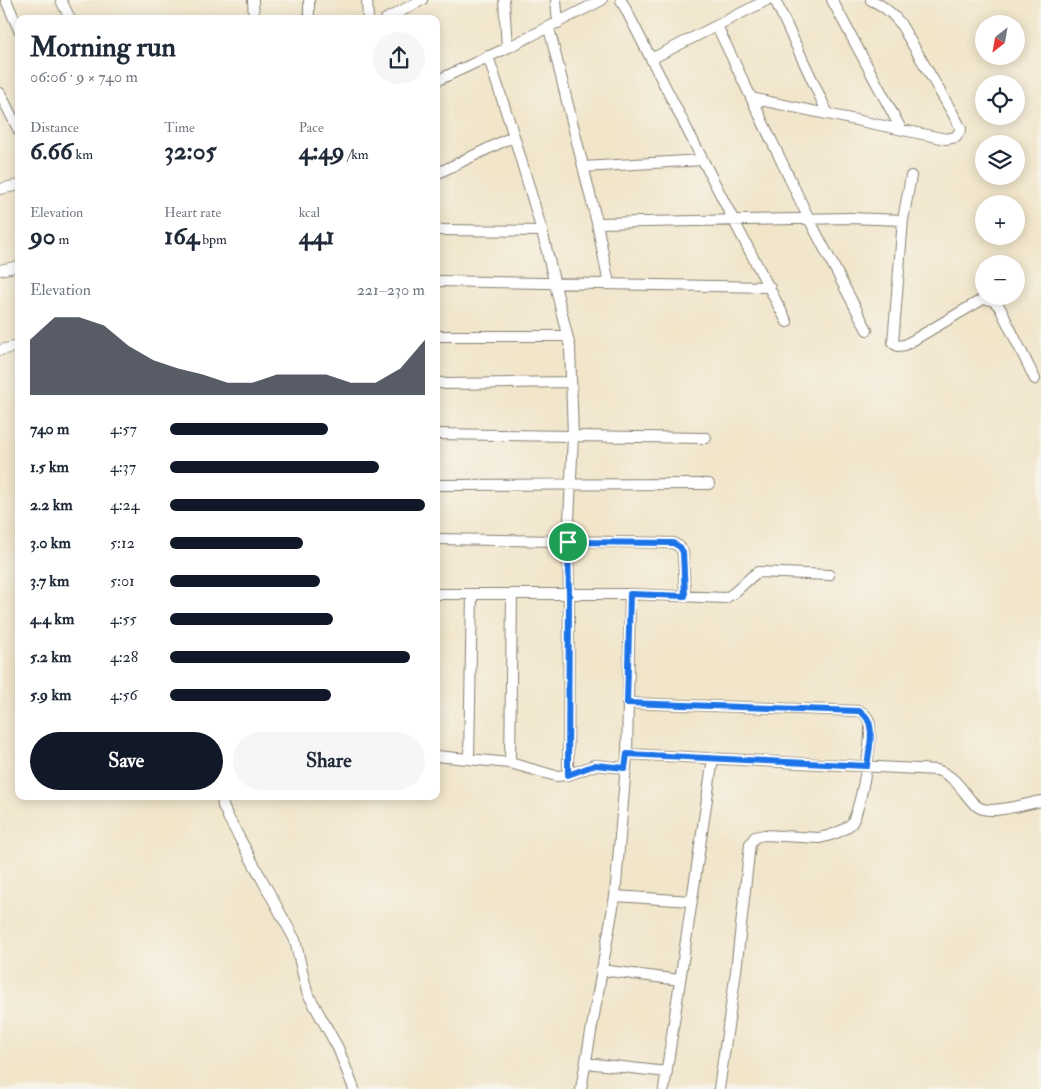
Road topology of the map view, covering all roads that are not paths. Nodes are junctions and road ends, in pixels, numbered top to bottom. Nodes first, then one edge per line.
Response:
1 (6, 0) edge
2 (61, 0) edge
3 (253, 0) edge
4 (309, 0) edge
5 (367, 0) edge
6 (504, 0) edge
7 (556, 0) edge
8 (602, 0) edge
9 (621, 0) edge
10 (767, 0) edge
11 (774, 0) edge
12 (832, 0) edge
13 (871, 0) edge
14 (419, 1) edge
15 (68, 15) edge
16 (254, 15) edge
17 (309, 15) edge
18 (368, 15) edge
19 (393, 15) edge
20 (15, 21) edge
21 (553, 25) junction
22 (717, 26) junction
23 (507, 48) junction
24 (488, 56) junction
25 (651, 59) junction
26 (440, 79) edge
27 (0, 93) edge
28 (751, 98) junction
29 (828, 114) junction
30 (15, 123) edge
31 (901, 129) junction
32 (514, 136) junction
33 (702, 160) junction
34 (583, 167) junction
35 (440, 172) edge
36 (911, 176) dead end
37 (15, 186) edge
38 (0, 189) edge
39 (809, 219) junction
40 (903, 220) junction
41 (734, 221) junction
42 (597, 224) junction
43 (440, 230) edge
44 (542, 231) junction
45 (15, 267) edge
46 (0, 270) edge
47 (440, 281) edge
48 (555, 283) junction
49 (609, 284) junction
50 (770, 287) junction
51 (788, 322) dead end
52 (868, 330) dead end
53 (440, 336) edge
54 (567, 336) junction
55 (15, 347) edge
56 (0, 350) edge
57 (1035, 380) dead end
58 (571, 382) junction
59 (440, 383) edge
60 (440, 434) edge
61 (573, 436) junction
62 (706, 438) dead end
63 (710, 484) dead end
64 (440, 485) edge
65 (570, 486) junction
66 (440, 539) edge
67 (568, 542) junction
68 (829, 575) dead end
69 (440, 594) edge
70 (472, 594) junction
71 (630, 594) junction
72 (512, 595) junction
73 (569, 595) junction
74 (685, 596) junction
75 (627, 703) junction
76 (627, 754) junction
77 (440, 756) edge
78 (469, 758) junction
79 (713, 758) junction
80 (510, 763) junction
81 (867, 766) junction
82 (625, 768) junction
83 (568, 775) junction
84 (222, 800) edge
85 (1041, 801) edge
86 (615, 896) junction
87 (691, 900) junction
88 (601, 970) junction
89 (680, 980) junction
90 (586, 1063) junction
91 (667, 1072) junction
92 (354, 1089) edge
93 (581, 1089) edge
94 (664, 1089) edge
95 (719, 1089) edge

1 - 20 street
2 - 15 street
3 - 16 street
4 - 17 street
5 - 18 street
6 - 23 street
7 - 21 street
8 - 21 street
9 - 25 street
10 - 22 street
11 - 29 street
12 - 31 street
13 - 31 street
14 - 19 street
21 - 23 street
21 - 34 street
22 - 25 street
22 - 28 street
23 - 24 street
24 - 26 street
24 - 32 street
25 - 33 street
27 - 30 street
28 - 29 street
28 - 39 street
29 - 31 street
32 - 35 street
32 - 44 street
33 - 34 street
33 - 41 street
34 - 42 street
36 - 40 street
37 - 38 street
39 - 40 street
39 - 41 street
39 - 52 street
40 - 57 street
41 - 42 street
41 - 50 street
42 - 49 street
43 - 44 street
44 - 48 street
45 - 46 street
47 - 48 street
48 - 49 street
48 - 54 street
49 - 50 street
50 - 51 street
53 - 54 street
54 - 58 street
55 - 56 street
58 - 59 street
58 - 61 street
60 - 61 street
61 - 62 street
61 - 65 street
63 - 65 street
64 - 65 street
65 - 67 street
66 - 67 street
67 - 73 street
67 - 74 street
68 - 74 street
69 - 70 street
70 - 72 street
70 - 78 street
71 - 73 street
71 - 74 street
71 - 75 street
72 - 73 street
72 - 80 street
73 - 83 street
75 - 76 street
75 - 81 street
76 - 79 street
76 - 82 street
77 - 78 street
78 - 80 street
79 - 81 street
79 - 87 street
80 - 83 street
81 - 85 street
81 - 95 street
82 - 83 street
82 - 86 street
84 - 92 street
86 - 87 street
86 - 88 street
87 - 89 street
88 - 89 street
88 - 90 street
89 - 91 street
90 - 91 street
90 - 93 street
91 - 94 street

